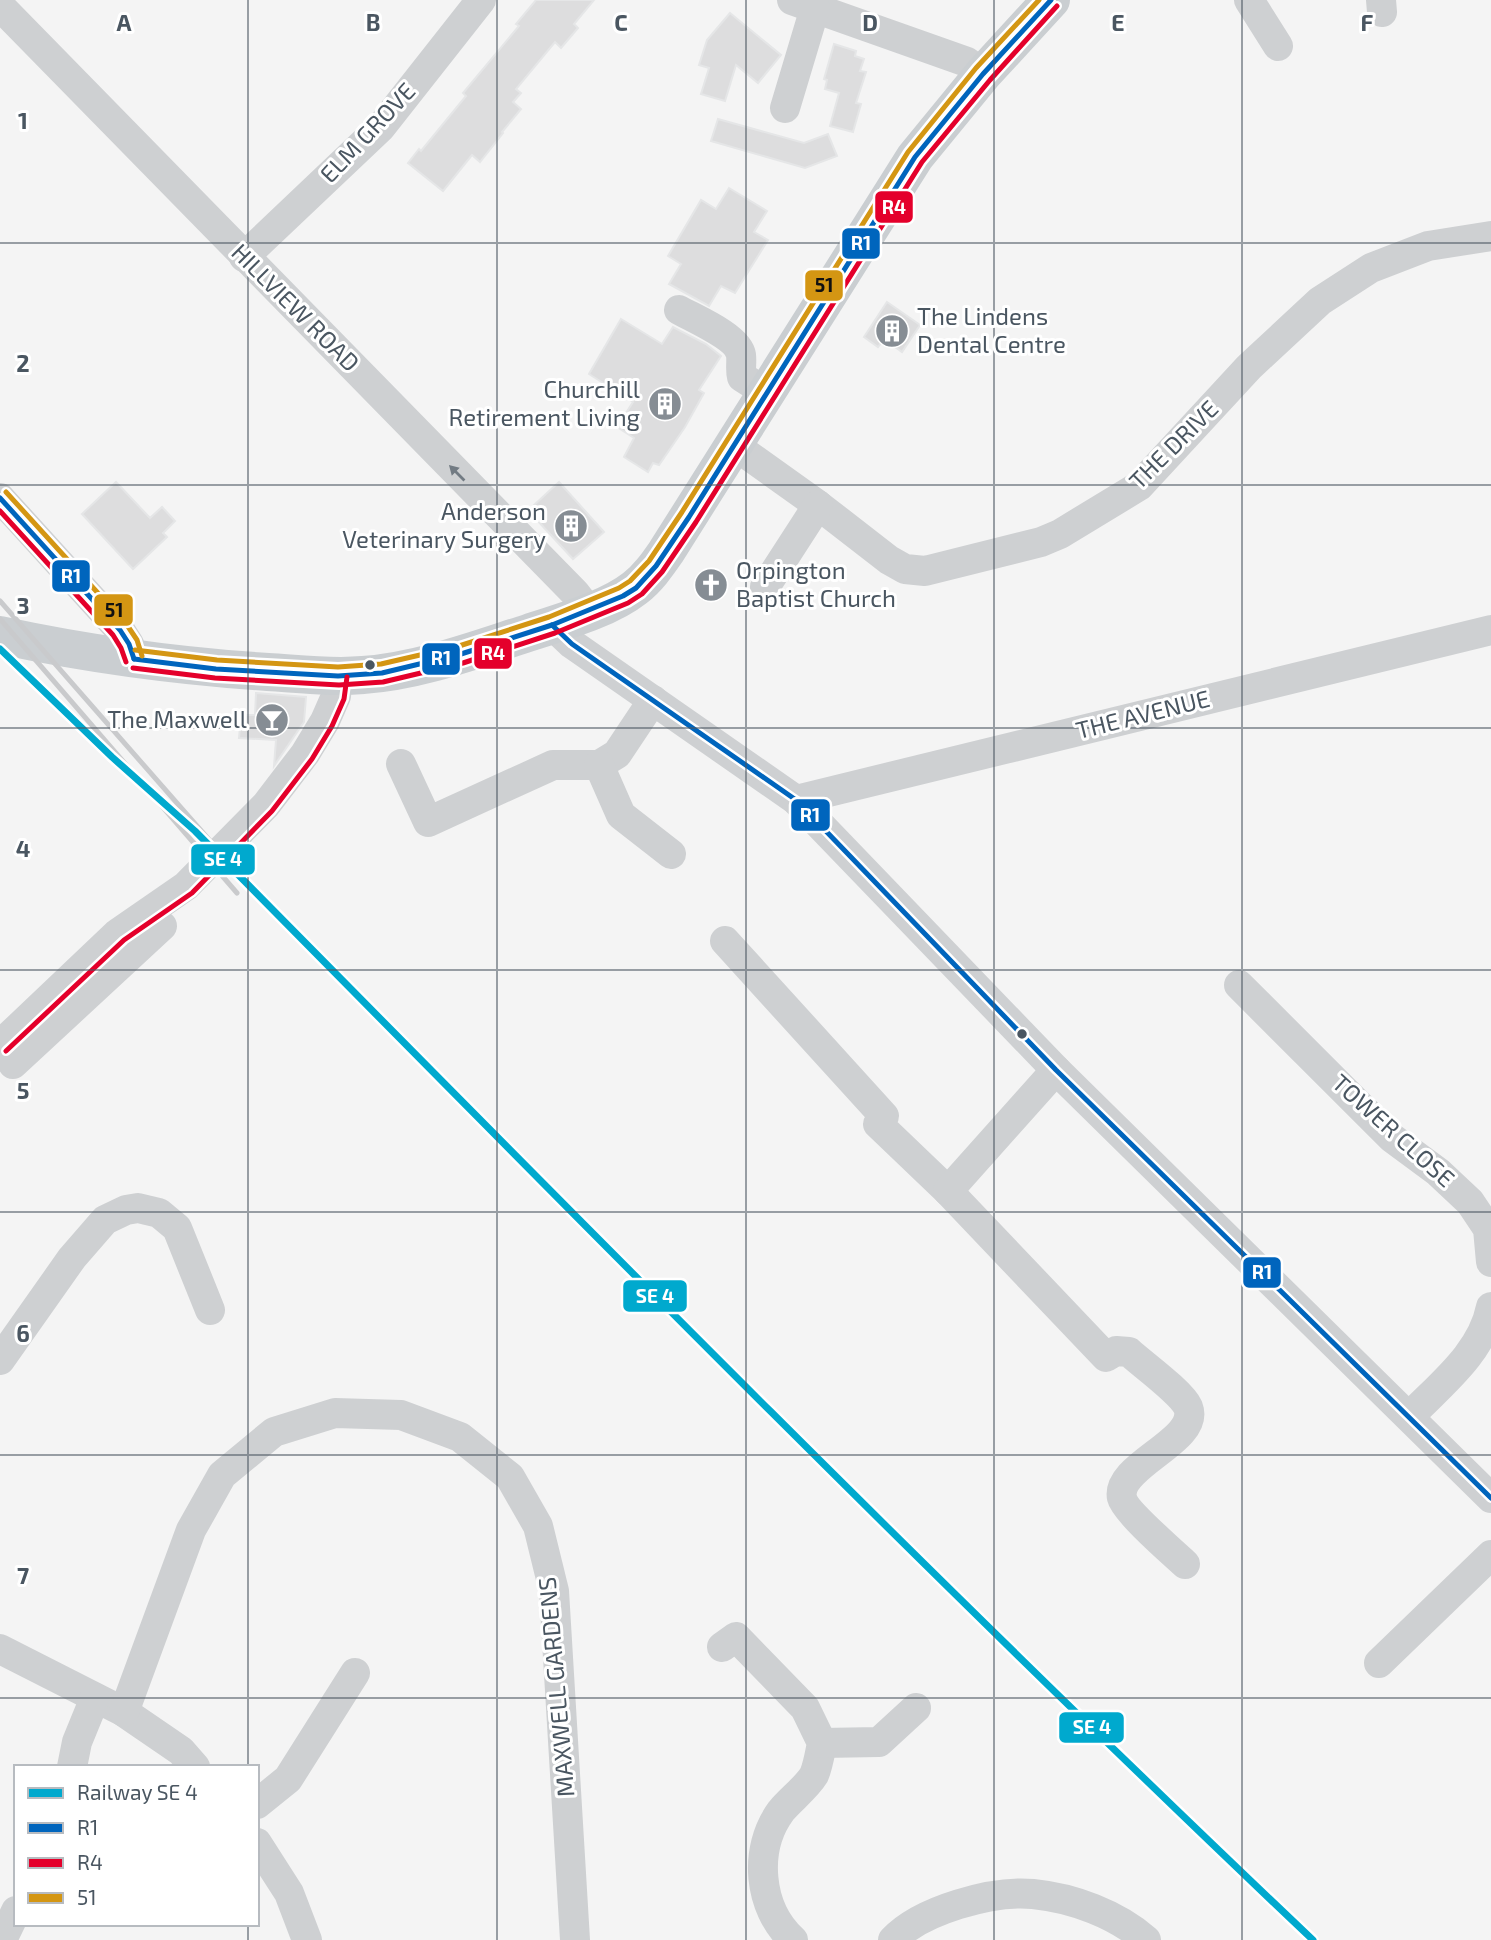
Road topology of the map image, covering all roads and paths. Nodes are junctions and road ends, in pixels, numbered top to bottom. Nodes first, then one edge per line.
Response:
1 (1051, 0) edge
2 (1249, 0) edge
3 (474, 3) edge
4 (804, 4) edge
5 (0, 6) edge
6 (855, 11) edge
7 (1278, 46) dead end
8 (983, 74) junction
9 (785, 108) dead end
10 (1491, 236) edge
11 (244, 257) junction
12 (679, 310) dead end
13 (767, 393) junction
14 (734, 445) junction
15 (0, 498) edge
16 (818, 505) junction
17 (765, 587) dead end
18 (589, 611) junction
19 (552, 625) junction
20 (1491, 630) edge
21 (0, 635) edge
22 (134, 659) junction
23 (338, 676) junction
24 (653, 700) junction
25 (401, 764) dead end
26 (598, 765) junction
27 (796, 800) junction
28 (671, 854) dead end
29 (162, 926) dead end
30 (725, 941) dead end
31 (1239, 985) dead end
32 (3, 1058) edge
33 (1056, 1070) junction
34 (948, 1191) junction
35 (1491, 1262) edge
36 (1491, 1307) edge
37 (210, 1310) dead end
38 (0, 1360) edge
39 (1410, 1416) junction
40 (1491, 1498) edge
41 (1491, 1555) edge
42 (1185, 1564) dead end
43 (722, 1647) dead end
44 (0, 1649) edge
45 (1380, 1662) dead end
46 (355, 1674) dead end
47 (95, 1699) junction
48 (916, 1708) dead end
49 (124, 1712) junction
50 (822, 1743) junction
51 (72, 1765) edge
52 (193, 1765) edge
53 (259, 1802) edge
54 (259, 1846) edge
55 (14, 1915) edge
56 (2, 1940) edge
57 (307, 1940) edge
58 (575, 1940) edge
59 (793, 1940) edge
60 (893, 1940) edge
61 (1146, 1940) edge

1 - 8 main road
2 - 7 street
3 - 11 street, ELM GROVE
4 - 6 street
4 - 9 street
5 - 11 street, HILLVIEW ROAD
6 - 8 street
8 - 13 main road
10 - 16 street, THE DRIVE
18 -> 11 street, HILLVIEW ROAD
12 - 13 street
13 - 14 main road
14 - 16 street, THE DRIVE
14 - 18 main road
15 - 22 street
16 - 17 street
18 - 19 main road
19 - 23 main road
19 - 24 street
20 - 27 street, THE AVENUE
21 - 22 main road
22 - 23 main road
23 - 32 street
24 - 26 street
24 - 27 street
25 - 26 street
26 - 28 street
27 - 33 street
29 - 32 street
30 - 34 street
31 - 35 street, TOWER CLOSE
33 - 34 street
33 - 39 street
34 - 42 street
36 - 39 street
37 - 38 street
39 - 40 street
41 - 45 street
43 - 50 street
44 - 47 street
46 - 53 street
47 - 49 street
47 - 51 street
48 - 50 street
49 - 52 street
49 - 58 street, MAXWELL GARDENS
50 - 59 street
54 - 57 street
55 - 56 street
60 - 61 street

